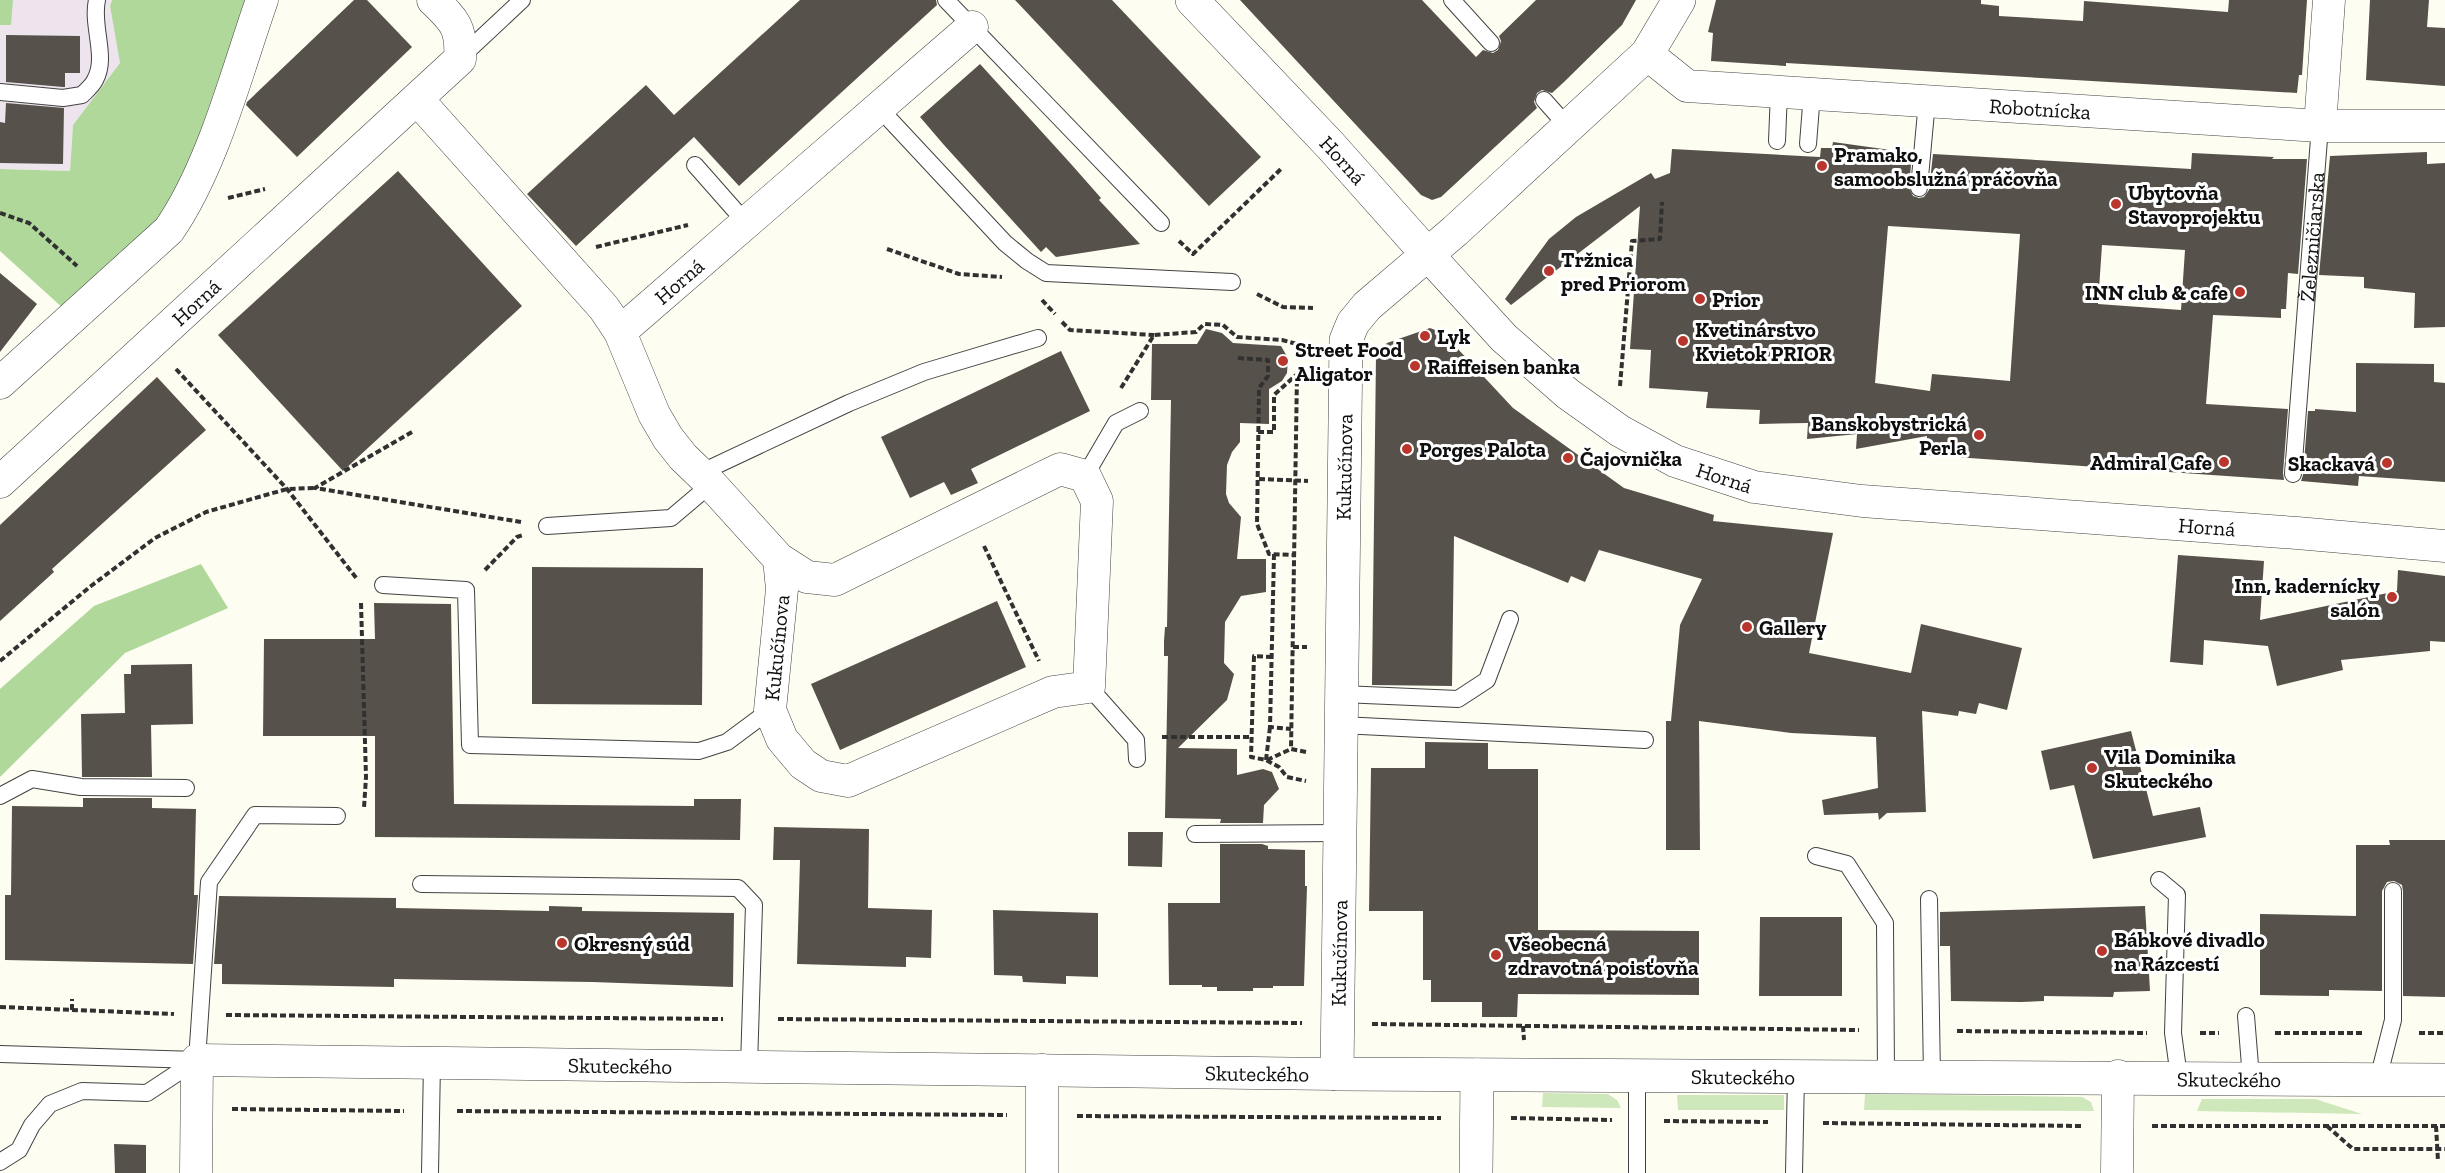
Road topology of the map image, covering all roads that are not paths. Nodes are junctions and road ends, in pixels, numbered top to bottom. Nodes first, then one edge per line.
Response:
1 (97, 0) edge
2 (262, 0) edge
3 (434, 0) edge
4 (522, 0) edge
5 (946, 0) edge
6 (1192, 0) edge
7 (1452, 0) edge
8 (1679, 0) edge
9 (2330, 0) edge
10 (972, 27) junction
11 (1491, 43) dead end
12 (1647, 54) junction
13 (460, 59) junction
14 (0, 92) edge
15 (1779, 92) junction
16 (1812, 93) junction
17 (417, 99) junction
18 (1544, 100) dead end
19 (1927, 101) junction
20 (879, 108) junction
21 (2320, 126) junction
22 (2445, 126) edge
23 (1568, 127) junction
24 (1777, 141) dead end
25 (1808, 144) dead end
26 (695, 165) dead end
27 (1919, 188) dead end
28 (1161, 223) road end
29 (747, 224) junction
30 (1428, 255) junction
31 (1232, 282) road end
32 (620, 332) junction
33 (1038, 338) dead end
34 (0, 383) edge
35 (1140, 411) dead end
36 (2293, 474) dead end
37 (1085, 476) junction
38 (705, 478) junction
39 (0, 482) edge
40 (547, 526) road end
41 (2445, 546) edge
42 (779, 559) junction
43 (383, 585) dead end
44 (1510, 619) dead end
45 (1089, 687) junction
46 (770, 710) junction
47 (1342, 710) junction
48 (1645, 740) dead end
49 (1137, 759) dead end
50 (186, 788) dead end
51 (0, 796) edge
52 (337, 816) dead end
53 (1340, 833) junction
54 (1196, 834) dead end
55 (1816, 856) dead end
56 (2159, 880) dead end
57 (422, 884) dead end
58 (2393, 891) dead end
59 (1929, 899) dead end
60 (2246, 1016) dead end
61 (0, 1054) edge
62 (197, 1060) junction
63 (432, 1062) junction
64 (749, 1066) junction
65 (1042, 1070) junction
66 (1337, 1074) junction
67 (1477, 1075) junction
68 (1637, 1075) junction
69 (1796, 1076) junction
70 (1886, 1076) junction
71 (1932, 1076) junction
72 (2118, 1076) junction
73 (2179, 1077) junction
74 (2251, 1078) junction
75 (2378, 1079) junction
76 (2445, 1080) edge
77 (0, 1162) edge
78 (196, 1173) edge
79 (430, 1173) edge
80 (1042, 1173) edge
81 (1476, 1173) edge
82 (1636, 1173) edge
83 (1794, 1173) edge
84 (2117, 1173) edge

1 - 14 lane
2 - 34 street
3 - 13 street
4 - 13 lane
5 - 10 lane
6 - 30 street, Horná
7 - 11 lane
8 - 12 street, Kukučínova
9 - 21 street, Železničiarska
10 - 20 street, Horná
10 - 28 lane
12 - 15 street, Robotnícka
12 - 23 street, Kukučínova
13 - 17 street, Horná
15 - 16 street, Robotnícka
15 - 24 lane
16 - 19 street, Robotnícka
16 - 25 lane
17 - 32 street
17 - 39 street, Horná
18 - 23 lane
19 - 21 street, Robotnícka
19 - 27 lane
20 - 29 street, Horná
20 - 31 lane
21 - 22 street, Robotnícka
21 - 36 lane, Železničiarska
23 - 30 street, Kukučínova
26 - 29 lane
29 - 32 street, Horná
30 - 41 street, Horná
30 - 47 street, Kukučínova
32 - 38 street, Kukučínova
33 - 38 lane
35 - 37 lane
37 - 42 street, Kukučínova
37 - 45 street
38 - 40 lane
38 - 42 street, Kukučínova
42 - 46 street, Kukučínova
43 - 46 lane
44 - 47 lane
45 - 46 street, Kukučínova
45 - 49 lane
47 - 48 lane
47 - 53 street, Kukučínova
50 - 51 lane
52 - 62 lane
53 - 54 lane
53 - 66 street, Kukučínova
55 - 70 lane
56 - 73 lane
57 - 64 lane
58 - 75 lane
59 - 71 lane
60 - 74 lane
61 - 62 lane
62 - 63 street, Skuteckého
62 - 77 lane
62 - 78 street
63 - 64 street, Skuteckého
63 - 79 lane
64 - 65 street, Skuteckého
65 - 66 street, Skuteckého
65 - 80 street
66 - 67 street, Skuteckého
67 - 68 street, Skuteckého
67 - 81 street
68 - 69 street, Skuteckého
68 - 82 lane
69 - 70 street, Skuteckého
69 - 83 lane
70 - 71 street, Skuteckého
71 - 72 street, Skuteckého
72 - 73 street, Skuteckého
72 - 84 street
73 - 74 street, Skuteckého
74 - 75 street, Skuteckého
75 - 76 street, Skuteckého

